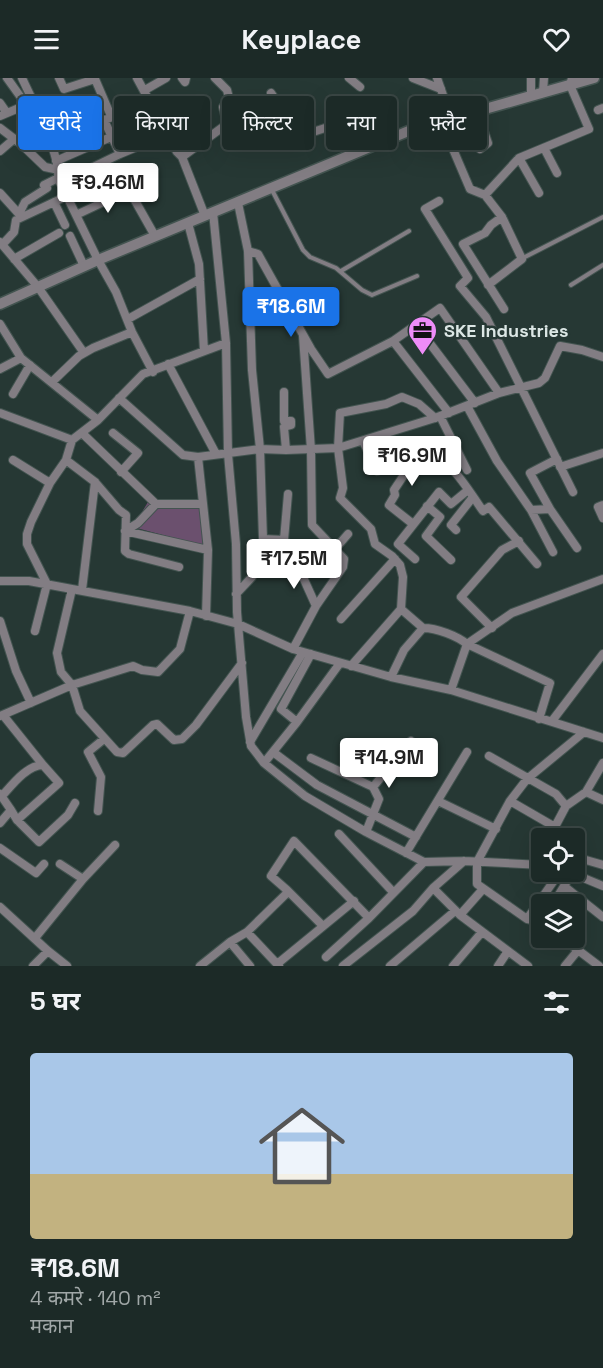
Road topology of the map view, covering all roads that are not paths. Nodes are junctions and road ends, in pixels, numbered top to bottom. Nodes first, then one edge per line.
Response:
1 (8, 78) edge
2 (22, 78) edge
3 (58, 78) edge
4 (137, 78) edge
5 (166, 78) edge
6 (215, 78) edge
7 (349, 78) edge
8 (413, 78) edge
9 (437, 78) edge
10 (531, 78) edge
11 (544, 78) edge
12 (594, 78) edge
13 (571, 81) edge
14 (360, 87) dead end
15 (441, 89) junction
16 (145, 90) junction
17 (543, 92) junction
18 (271, 93) dead end
19 (20, 96) edge
20 (30, 96) edge
21 (148, 96) edge
22 (442, 96) edge
23 (531, 96) junction
24 (0, 103) edge
25 (487, 108) edge
26 (18, 109) edge
27 (4, 115) edge
28 (114, 115) edge
29 (107, 118) junction
30 (102, 120) edge
31 (0, 128) edge
32 (409, 131) edge
33 (111, 137) junction
34 (14, 139) junction
35 (544, 148) junction
36 (52, 150) edge
37 (130, 150) edge
38 (176, 150) edge
39 (456, 150) edge
40 (0, 152) edge
41 (120, 154) junction
42 (352, 155) junction
43 (182, 157) junction
44 (519, 158) junction
45 (58, 173) junction
46 (557, 173) dead end
47 (106, 181) dead end
48 (272, 189) junction
49 (538, 193) dead end
50 (485, 195) junction
51 (1, 196) edge
52 (67, 197) junction
53 (439, 201) dead end
54 (54, 202) junction
55 (238, 203) junction
56 (209, 214) junction
57 (76, 215) junction
58 (502, 217) junction
59 (603, 217) edge
60 (188, 223) junction
61 (65, 225) dead end
62 (409, 231) dead end
63 (59, 233) dead end
64 (70, 236) dead end
65 (155, 236) junction
66 (1, 244) edge
67 (248, 251) junction
68 (14, 259) junction
69 (522, 259) junction
70 (98, 260) junction
71 (603, 265) edge
72 (84, 266) junction
73 (341, 271) junction
74 (417, 276) dead end
75 (200, 279) junction
76 (488, 285) junction
77 (571, 285) dead end
78 (38, 287) junction
79 (0, 304) edge
80 (504, 309) dead end
81 (252, 315) junction
82 (294, 315) junction
83 (128, 319) junction
84 (0, 324) edge
85 (416, 325) junction
86 (132, 332) junction
87 (303, 332) junction
88 (393, 341) junction
89 (226, 343) junction
90 (204, 351) junction
91 (84, 353) junction
92 (603, 357) edge
93 (21, 358) junction
94 (30, 364) junction
95 (168, 364) junction
96 (0, 369) edge
97 (153, 372) junction
98 (52, 382) junction
99 (520, 387) junction
100 (284, 392) dead end
101 (499, 393) junction
102 (13, 394) dead end
103 (119, 398) junction
104 (471, 404) junction
105 (0, 413) edge
106 (442, 416) junction
107 (98, 420) junction
108 (83, 434) junction
109 (113, 434) dead end
110 (72, 440) junction
111 (363, 441) junction
112 (338, 448) junction
113 (260, 449) junction
114 (286, 450) junction
115 (310, 450) junction
116 (603, 453) edge
117 (216, 454) junction
118 (228, 454) junction
119 (198, 457) junction
120 (13, 460) dead end
121 (66, 460) junction
122 (559, 463) junction
123 (399, 464) junction
124 (467, 471) dead end
125 (121, 472) junction
126 (95, 482) junction
127 (50, 483) junction
128 (573, 492) dead end
129 (288, 494) dead end
130 (470, 494) junction
131 (156, 504) junction
132 (203, 504) junction
133 (603, 505) edge
134 (428, 506) junction
135 (550, 509) junction
136 (531, 510) junction
137 (603, 518) edge
138 (413, 524) junction
139 (456, 530) dead end
140 (125, 531) junction
141 (348, 534) dead end
142 (263, 539) junction
143 (284, 540) junction
144 (519, 541) junction
145 (577, 548) dead end
146 (335, 549) junction
147 (208, 550) junction
148 (553, 552) dead end
149 (395, 559) junction
150 (415, 559) dead end
151 (451, 560) dead end
152 (537, 564) dead end
153 (179, 567) dead end
154 (603, 579) edge
155 (0, 581) edge
156 (47, 584) junction
157 (72, 589) junction
158 (82, 591) junction
159 (236, 594) junction
160 (316, 606) junction
161 (401, 609) junction
162 (190, 611) junction
163 (206, 615) junction
164 (341, 619) dead end
165 (0, 621) edge
166 (237, 624) junction
167 (423, 628) junction
168 (492, 628) junction
169 (35, 631) dead end
170 (467, 644) junction
171 (293, 649) junction
172 (307, 653) junction
173 (603, 654) edge
174 (242, 663) junction
175 (340, 663) junction
176 (351, 666) junction
177 (391, 677) junction
178 (72, 685) junction
179 (451, 690) junction
180 (31, 703) junction
181 (1, 715) edge
182 (539, 719) junction
183 (552, 721) junction
184 (297, 722) junction
185 (584, 732) junction
186 (603, 738) edge
187 (104, 740) junction
188 (411, 741) dead end
189 (250, 742) junction
190 (273, 752) junction
191 (466, 752) dead end
192 (489, 756) dead end
193 (311, 758) dead end
194 (264, 763) junction
195 (603, 763) edge
196 (43, 765) junction
197 (528, 779) junction
198 (373, 788) junction
199 (586, 792) junction
200 (1, 795) edge
201 (603, 800) edge
202 (438, 801) junction
203 (510, 801) junction
204 (75, 803) dead end
205 (566, 806) junction
206 (11, 810) junction
207 (98, 811) dead end
208 (374, 814) junction
209 (17, 820) junction
210 (0, 823) edge
211 (555, 827) joint
212 (496, 829) junction
213 (366, 832) junction
214 (339, 834) dead end
215 (416, 837) junction
216 (115, 845) dead end
217 (0, 848) edge
218 (406, 853) junction
219 (585, 860) edge
220 (464, 861) junction
221 (424, 862) junction
222 (477, 862) junction
223 (44, 864) dead end
224 (60, 864) dead end
225 (531, 864) edge
226 (603, 865) edge
227 (585, 878) edge
228 (82, 879) junction
229 (553, 882) edge
230 (567, 882) edge
231 (603, 886) edge
232 (565, 887) junction
233 (433, 888) junction
234 (483, 888) junction
235 (287, 890) junction
236 (393, 892) junction
237 (560, 894) edge
238 (354, 901) junction
239 (0, 907) edge
240 (458, 913) junction
241 (603, 917) edge
242 (369, 918) junction
243 (527, 920) junction
244 (531, 921) edge
245 (323, 926) junction
246 (248, 932) junction
247 (482, 932) junction
248 (35, 938) junction
249 (230, 942) junction
250 (579, 949) joint
251 (48, 951) junction
252 (508, 951) junction
253 (326, 957) dead end
254 (278, 965) edge
255 (33, 966) edge
256 (67, 966) edge
257 (200, 966) edge
258 (250, 966) edge
259 (343, 966) edge
260 (390, 966) edge
261 (453, 966) edge
262 (498, 966) edge
263 (528, 966) edge
264 (565, 966) edge
265 (599, 966) edge

1 - 19 street
2 - 20 street
3 - 29 street
4 - 16 street
5 - 16 street
6 - 43 street
7 - 14 street
8 - 15 street
9 - 15 street
10 - 23 street
11 - 17 street
12 - 13 street
13 - 17 street
13 - 35 street
15 - 22 street
16 - 21 street
17 - 23 street
18 - 42 street
23 - 25 street
24 - 27 street
26 - 27 street
28 - 29 street
29 - 30 street
29 - 33 street
31 - 34 street
32 - 42 street
33 - 41 street
33 - 45 street
34 - 40 street
34 - 45 street
35 - 44 street
35 - 46 street
36 - 45 street
37 - 41 street
38 - 43 street
39 - 50 street
41 - 45 street
42 - 48 street
43 - 56 street
44 - 49 street
44 - 50 street
45 - 51 street
45 - 52 street
47 - 52 street
48 - 55 street
48 - 73 lane
50 - 58 street
52 - 54 street
52 - 57 street
53 - 99 street
54 - 61 street
54 - 66 street
55 - 56 street
55 - 67 street
56 - 60 street
56 - 89 street
57 - 65 street
57 - 70 street
58 - 69 street
58 - 76 street
59 - 69 lane
60 - 65 street
60 - 75 street
62 - 73 lane
63 - 68 street
64 - 72 street
65 - 70 street
66 - 68 street
67 - 81 street
67 - 82 street
68 - 78 street
69 - 76 street
70 - 72 street
70 - 83 street
71 - 77 lane
72 - 78 street
73 - 74 lane
75 - 83 street
75 - 90 street
76 - 80 street
78 - 79 street
78 - 91 street
81 - 82 street
81 - 113 street
82 - 87 street
83 - 86 street
84 - 93 street
85 - 88 street
85 - 101 street
85 - 104 street
86 - 91 street
86 - 97 street
87 - 88 street
87 - 115 street
88 - 106 street
89 - 90 street
89 - 118 street
90 - 95 street
91 - 98 street
92 - 99 street
93 - 94 street
93 - 96 street
94 - 98 street
94 - 102 street
95 - 97 street
95 - 117 street
97 - 103 street
98 - 107 street
99 - 101 street
99 - 122 street
100 - 114 street
101 - 104 street
103 - 107 street
103 - 119 street
104 - 106 street
104 - 136 street
105 - 110 street
106 - 111 street
106 - 112 street
106 - 124 street
107 - 108 street
108 - 110 street
108 - 125 street
109 - 125 street
110 - 121 street
111 - 112 street
111 - 123 street
112 - 115 street
112 - 149 street
113 - 114 street
113 - 118 street
113 - 142 street
114 - 115 street
115 - 146 street
116 - 122 street
117 - 118 street
117 - 119 street
118 - 159 street
119 - 132 street
120 - 127 street
121 - 126 street
121 - 127 street
122 - 128 street
122 - 135 street
123 - 130 street
123 - 138 street
125 - 131 street
126 - 140 street
126 - 158 street
127 - 156 street
129 - 143 street
130 - 134 street
130 - 139 street
130 - 144 street
131 - 132 street
131 - 140 street
132 - 147 street
133 - 137 street
134 - 138 street
134 - 151 street
135 - 136 street
135 - 145 street
136 - 148 street
138 - 150 street
140 - 147 street
140 - 153 street
141 - 146 street
142 - 143 street
142 - 159 street
143 - 160 street
144 - 152 street
144 - 168 street
146 - 160 street
147 - 163 street
149 - 161 street
149 - 164 street
154 - 168 street
155 - 156 street
156 - 157 street
156 - 169 street
157 - 158 street
157 - 178 street
158 - 162 street
159 - 166 street
160 - 171 street
161 - 167 street
161 - 176 street
162 - 163 street
162 - 178 street
163 - 166 street
165 - 180 street
166 - 171 street
166 - 174 street
167 - 170 street
167 - 177 street
168 - 170 street
170 - 179 street
170 - 182 street
171 - 172 street
172 - 175 street
172 - 184 street
172 - 189 street
173 - 183 street
174 - 187 street
174 - 189 street
175 - 176 street
175 - 184 street
176 - 177 street
177 - 179 street
178 - 180 street
178 - 187 street
179 - 182 street
180 - 181 street
181 - 196 street
182 - 183 street
183 - 185 street
184 - 190 street
185 - 186 street
185 - 197 street
187 - 207 street
188 - 198 street
189 - 194 street
190 - 194 street
190 - 208 street
191 - 202 street
192 - 197 street
193 - 198 street
194 - 213 street
195 - 199 street
196 - 200 street
196 - 209 street
197 - 203 street
197 - 205 street
198 - 208 street
199 - 201 street
199 - 205 street
200 - 206 street
202 - 212 street
202 - 215 street
203 - 211 street
203 - 212 street
204 - 209 street
205 - 211 street
206 - 209 street
206 - 210 street
208 - 213 street
208 - 215 street
212 - 222 street
213 - 218 street
214 - 236 street
215 - 218 street
216 - 228 street
217 - 223 street
218 - 221 street
219 - 226 street
220 - 221 street
220 - 222 street
220 - 233 street
221 - 236 street
222 - 225 street
222 - 234 street
224 - 228 street
227 - 231 street
228 - 248 street
229 - 243 street
230 - 232 street
232 - 237 street
232 - 241 street
233 - 240 street
233 - 259 street
234 - 240 street
234 - 243 street
235 - 238 street
235 - 245 street
235 - 246 street
236 - 242 street
238 - 242 street
238 - 245 street
239 - 248 street
240 - 247 street
240 - 260 street
242 - 253 street
243 - 244 street
245 - 254 street
246 - 249 street
246 - 254 street
247 - 252 street
247 - 261 street
248 - 251 street
249 - 257 street
249 - 258 street
250 - 264 street
250 - 265 street
251 - 255 street
251 - 256 street
252 - 262 street
252 - 263 street

